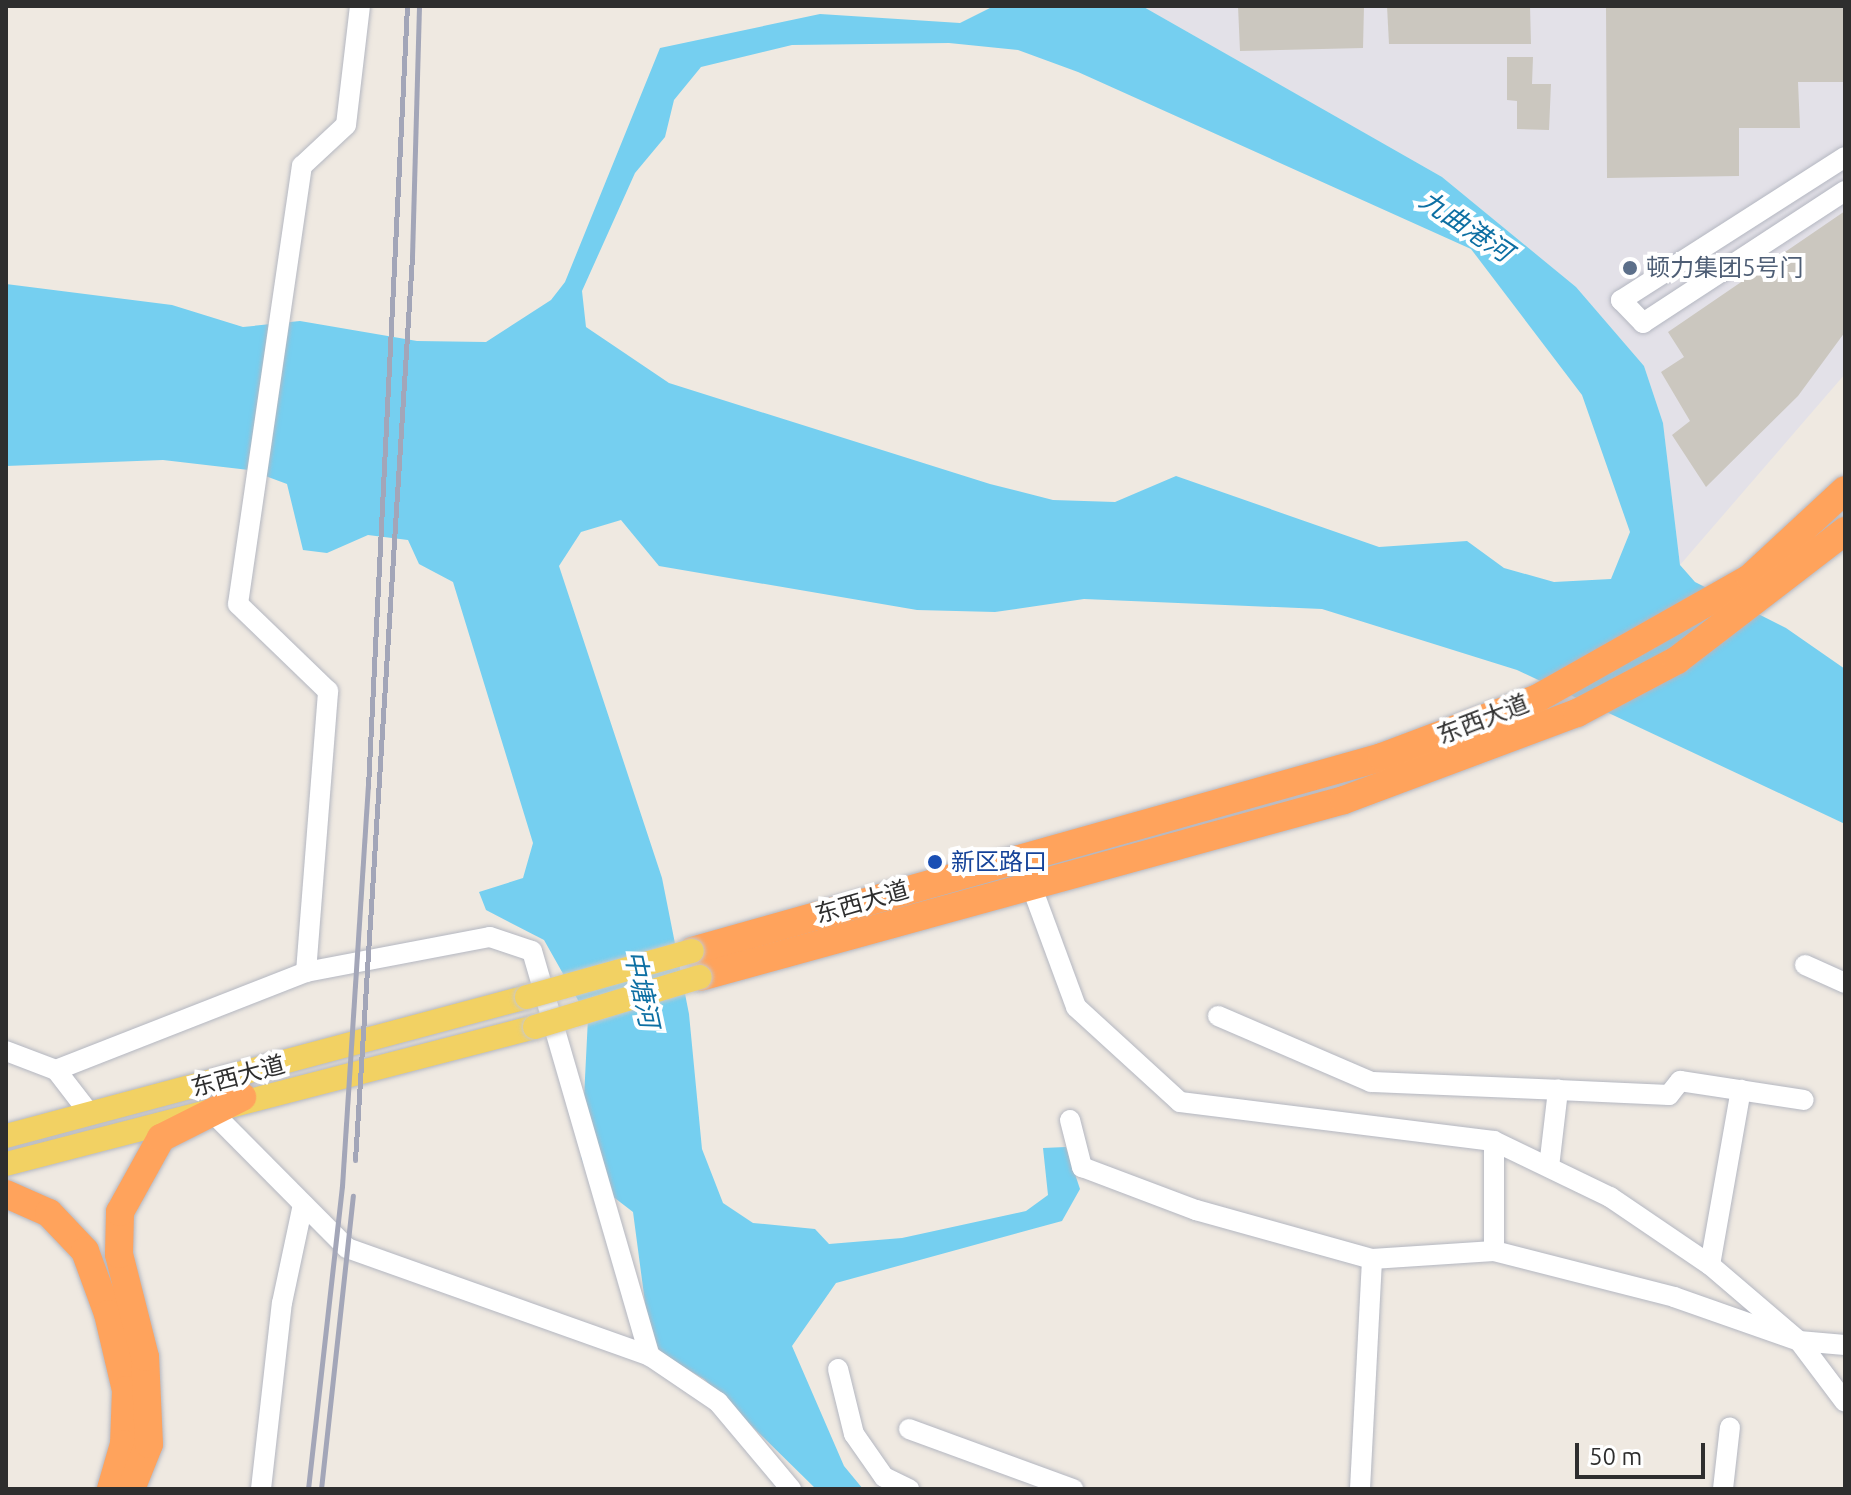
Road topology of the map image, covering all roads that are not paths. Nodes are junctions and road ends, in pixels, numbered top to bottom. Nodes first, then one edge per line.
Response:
1 (360, 6) edge
2 (1845, 157) edge
3 (1845, 191) edge
4 (1845, 490) edge
5 (1845, 531) edge
6 (1756, 589) junction
7 (1021, 858) junction
8 (1031, 886) junction
9 (696, 964) junction
10 (1805, 965) dead end
11 (306, 972) junction
12 (1845, 983) edge
13 (1218, 1016) dead end
14 (6, 1051) edge
15 (56, 1070) junction
16 (1558, 1090) junction
17 (1741, 1090) junction
18 (242, 1097) junction
19 (1804, 1100) dead end
20 (212, 1112) junction
21 (90, 1114) junction
22 (1070, 1120) dead end
23 (6, 1136) edge
24 (1494, 1141) junction
25 (6, 1164) edge
26 (1549, 1167) junction
27 (6, 1194) edge
28 (303, 1204) junction
29 (1494, 1251) junction
30 (1372, 1259) junction
31 (1710, 1265) junction
32 (1799, 1341) junction
33 (1845, 1345) edge
34 (650, 1356) junction
35 (838, 1369) dead end
36 (1845, 1402) edge
37 (1730, 1427) dead end
38 (909, 1429) dead end
39 (111, 1489) edge
40 (131, 1489) edge
41 (261, 1489) edge
42 (791, 1489) edge
43 (909, 1489) edge
44 (1073, 1489) edge
45 (1360, 1489) edge
46 (1723, 1489) edge

1 - 11 street
2 - 3 street
4 - 6 highway, 东西大道
5 - 6 highway, 东西大道
6 - 7 highway, 东西大道
6 - 8 highway, 东西大道
7 - 8 street
7 - 9 highway, 东西大道
8 - 9 highway, 东西大道
8 - 24 street
9 - 18 main road, 东西大道, bridge
9 - 21 main road, 东西大道, bridge
10 - 12 street
11 - 15 street
11 - 34 street
13 - 16 street
14 - 15 street
15 - 21 street
16 - 17 street
16 - 26 street
17 - 19 street
17 - 31 street
18 - 20 highway
18 - 25 main road, 东西大道
20 - 28 street
20 - 40 highway
21 - 23 main road, 东西大道
22 - 30 street
24 - 26 street
24 - 29 street
26 - 31 street
27 - 39 highway
28 - 34 street
28 - 41 street
29 - 30 street
29 - 32 street
30 - 45 street
31 - 32 street
32 - 33 street
32 - 36 street
34 - 42 street
35 - 43 street
37 - 46 street
38 - 44 street

